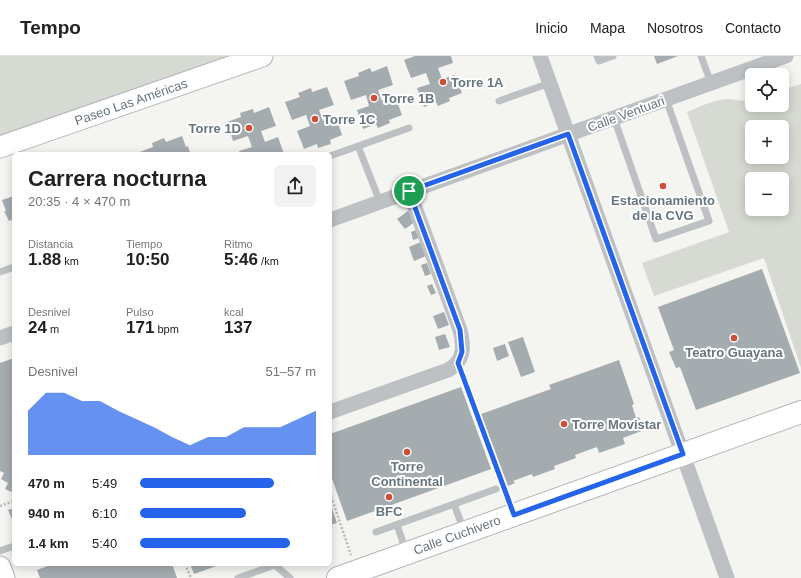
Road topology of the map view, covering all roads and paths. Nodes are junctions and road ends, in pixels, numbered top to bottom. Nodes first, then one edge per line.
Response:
1 (262, 56) edge
2 (540, 56) edge
3 (597, 56) edge
4 (613, 56) edge
5 (701, 56) edge
6 (786, 56) edge
7 (550, 83) junction
8 (711, 83) junction
9 (666, 99) junction
10 (499, 101) dead end
11 (614, 118) junction
12 (409, 128) dead end
13 (568, 134) junction
14 (358, 146) junction
15 (0, 147) edge
16 (332, 155) edge
17 (409, 191) junction
18 (380, 202) junction
19 (332, 219) edge
20 (12, 268) edge
21 (0, 272) edge
22 (12, 334) edge
23 (0, 338) edge
24 (458, 363) junction
25 (332, 411) edge
26 (801, 412) edge
27 (683, 454) junction
28 (504, 486) dead end
29 (496, 489) dead end
30 (12, 502) edge
31 (332, 503) edge
32 (454, 504) junction
33 (0, 506) edge
34 (397, 525) junction
35 (376, 532) dead end
36 (465, 533) junction
37 (12, 547) edge
38 (0, 551) edge
39 (407, 553) junction
40 (186, 566) edge
41 (272, 566) edge
42 (276, 566) edge
43 (0, 567) edge
44 (347, 575) edge
45 (4, 578) edge
46 (191, 578) edge
47 (238, 578) edge
48 (290, 578) edge
49 (727, 578) edge

1 - 15 main road, Paseo Las Américas
2 - 7 street
3 - 4 lane
5 - 8 lane
6 - 8 street, Calle Ventuari
7 - 10 lane
7 - 13 street
8 - 9 street, Calle Ventuari
9 - 11 street, Calle Ventuari
9 - 11 lane
11 - 13 street, Calle Ventuari
12 - 14 lane
13 - 17 street, Calle Ventuari
13 - 27 street
14 - 16 lane
14 - 18 lane
17 - 18 street, Calle Ventuari
17 - 24 street
18 - 19 street, Calle Ventuari
20 - 21 lane
22 - 23 street
24 - 25 street
24 - 28 path
26 - 27 main road, Calle Cuchivero
27 - 36 main road, Calle Cuchivero
27 - 49 street
29 - 32 lane
30 - 33 path
31 - 44 path
32 - 34 lane
32 - 36 lane
34 - 35 lane
34 - 39 lane
36 - 39 main road, Calle Cuchivero
37 - 38 lane
39 - 44 main road, Calle Cuchivero
40 - 46 path
41 - 47 lane
42 - 48 lane
43 - 45 main road

